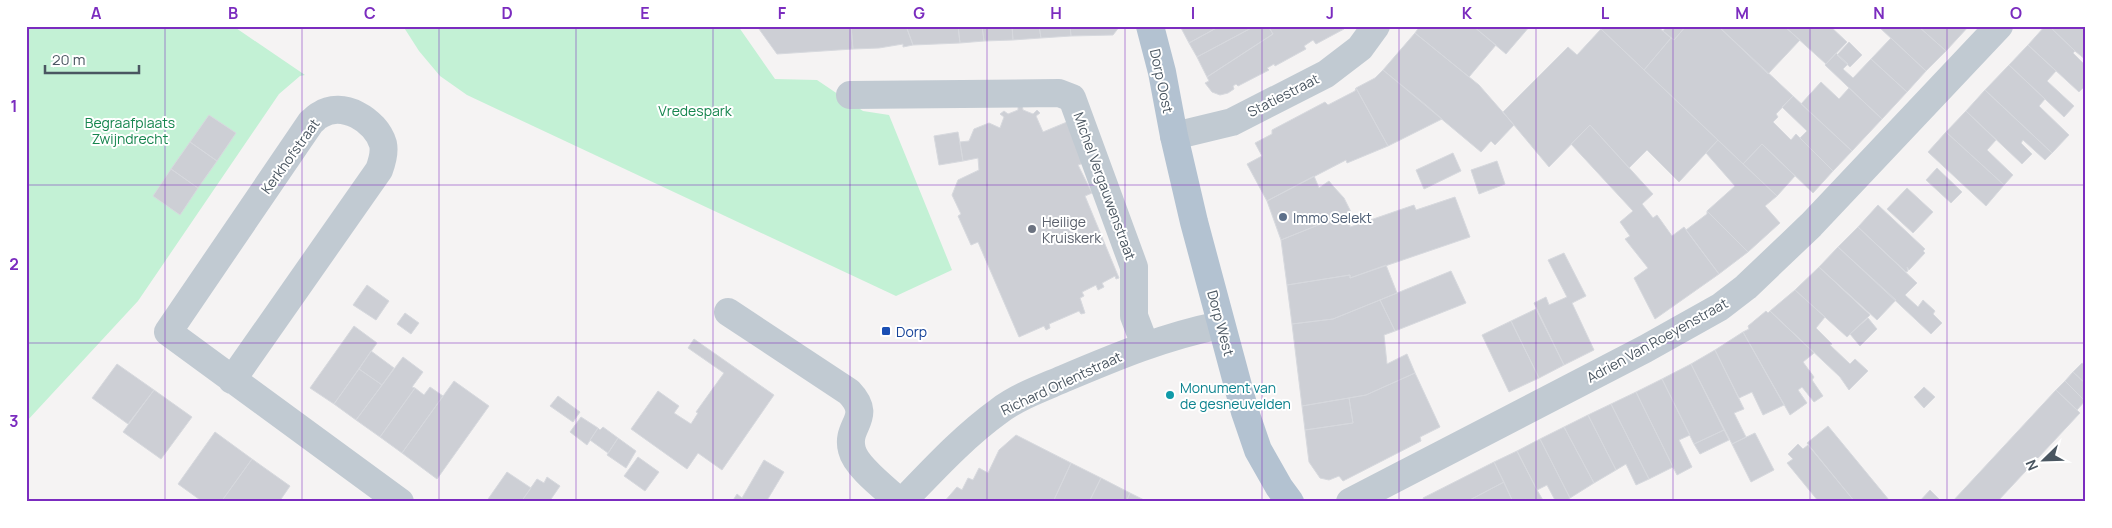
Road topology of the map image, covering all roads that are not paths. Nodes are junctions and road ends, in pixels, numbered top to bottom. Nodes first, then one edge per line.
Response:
1 (1150, 26) edge
2 (1376, 26) edge
3 (1999, 26) edge
4 (850, 96) dead end
5 (1174, 136) junction
6 (728, 312) dead end
7 (1221, 325) junction
8 (1145, 345) junction
9 (232, 380) junction
10 (400, 502) edge
11 (901, 502) edge
12 (1290, 502) edge
13 (1350, 502) edge

1 - 5 main road, Dorp Oost
2 - 5 street, Statiestraat
3 - 13 street, Adrien Van Roeyenstraat
4 - 8 street, Michel Vergauwenstraat
5 - 7 main road, Dorp West
6 - 11 street
7 - 8 street, Richard Orlentstraat
7 - 12 main road, Dorp West
8 - 11 street, Richard Orlentstraat
9 - 9 street, Kerkhofstraat
9 - 10 street, Kerkhofstraat

